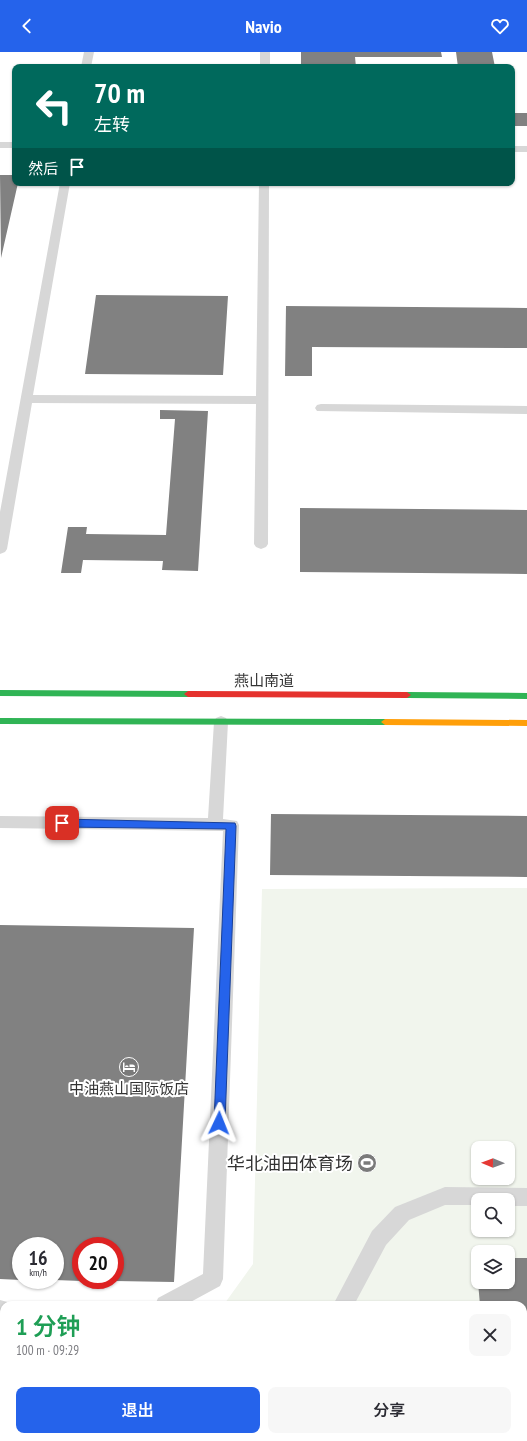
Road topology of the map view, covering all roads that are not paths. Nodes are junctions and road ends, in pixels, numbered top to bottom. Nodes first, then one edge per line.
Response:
1 (89, 52) edge
2 (265, 52) edge
3 (87, 64) edge
4 (265, 64) edge
5 (0, 145) edge
6 (12, 145) edge
7 (515, 149) edge
8 (527, 149) edge
9 (64, 186) edge
10 (264, 186) edge
11 (27, 399) junction
12 (263, 400) junction
13 (321, 408) dead end
14 (527, 410) edge
15 (261, 544) dead end
16 (0, 549) edge
17 (0, 693) edge
18 (527, 696) edge
19 (0, 721) edge
20 (221, 722) junction
21 (527, 723) edge
22 (0, 822) edge
23 (215, 825) junction
24 (527, 1197) edge
25 (172, 1301) edge
26 (345, 1301) edge

1 - 3 lane
2 - 4 lane
5 - 6 lane
7 - 8 lane
9 - 11 lane
10 - 12 lane
11 - 12 lane
11 - 16 lane
12 - 15 lane
13 - 14 lane
17 - 18 main road, 燕山南道
19 - 20 main road
20 - 21 main road
20 - 23 lane
22 - 23 lane
23 - 25 lane
24 - 26 lane

